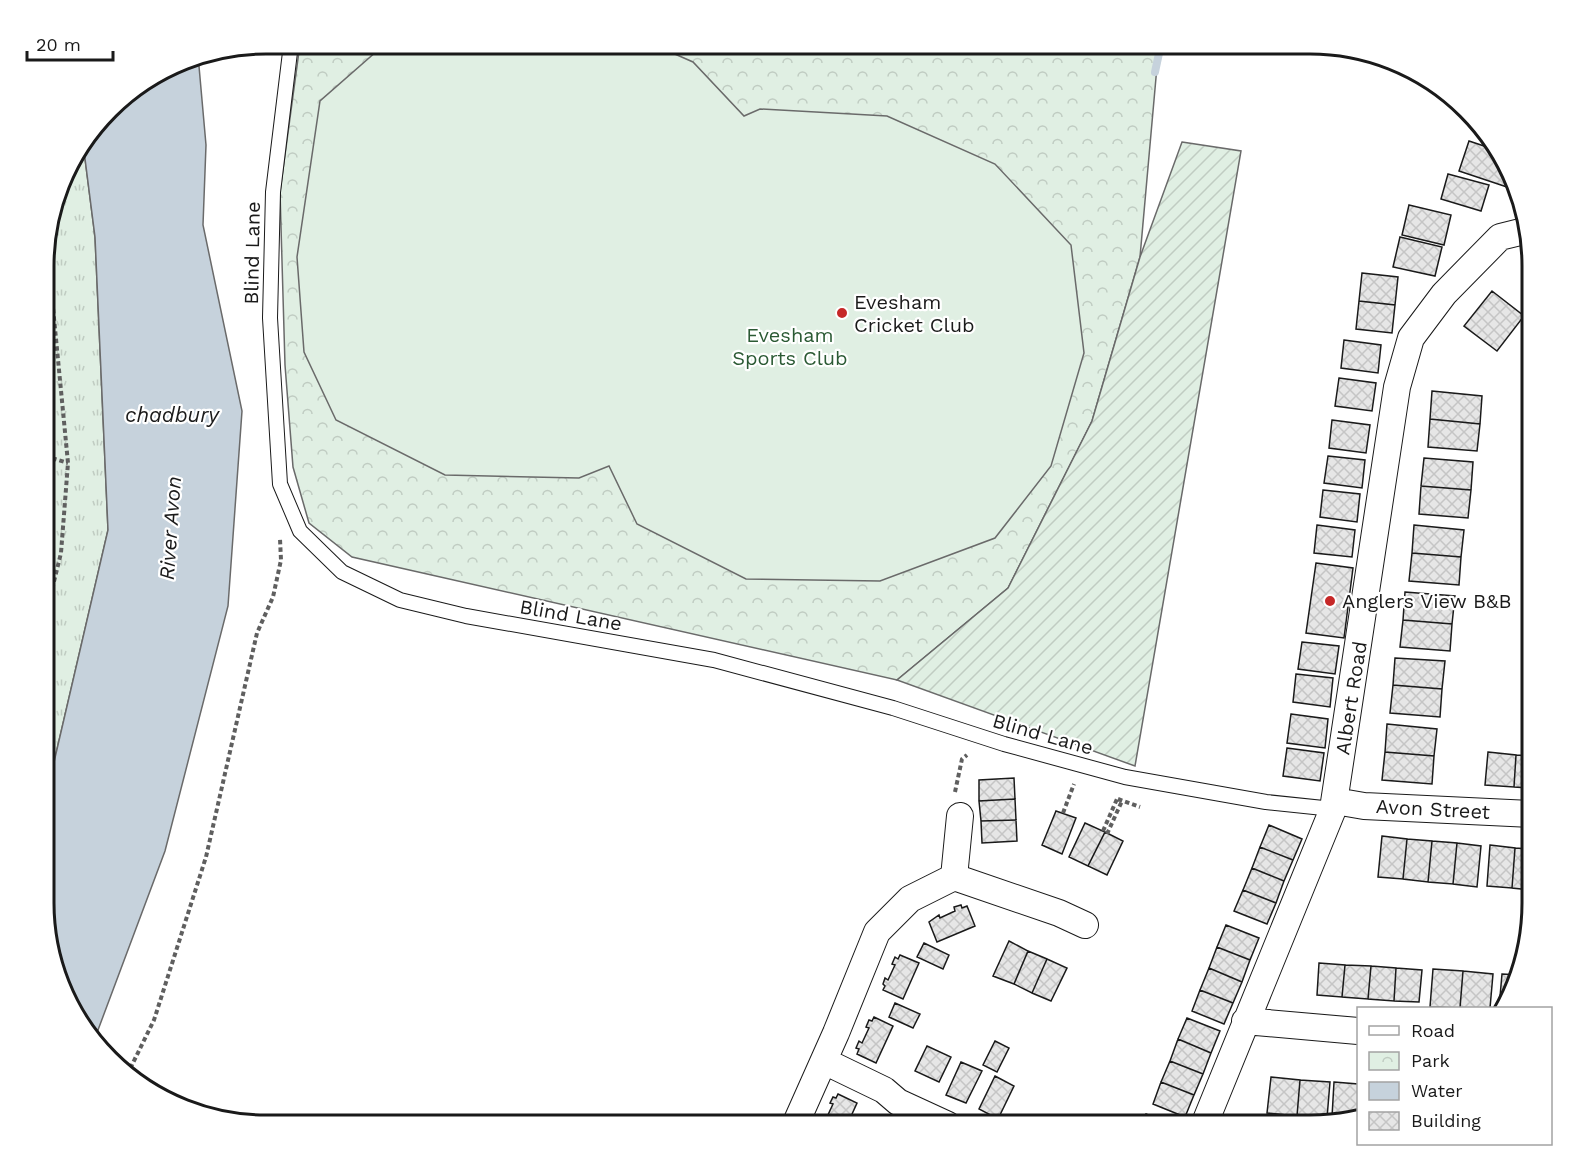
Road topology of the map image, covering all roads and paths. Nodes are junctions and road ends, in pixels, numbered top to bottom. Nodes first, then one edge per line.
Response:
1 (290, 54) edge
2 (1516, 217) edge
3 (1519, 232) edge
4 (1500, 237) junction
5 (54, 312) edge
6 (54, 459) edge
7 (68, 464) junction
8 (280, 538) dead end
9 (54, 581) edge
10 (969, 753) dead end
11 (1066, 780) dead end
12 (1107, 795) dead end
13 (1120, 800) junction
14 (1334, 805) junction
15 (1140, 807) dead end
16 (1063, 813) dead end
17 (1522, 814) edge
18 (960, 816) joint
19 (1105, 833) dead end
20 (954, 877) junction
21 (1085, 925) dead end
22 (1245, 1021) junction
23 (1357, 1031) edge
24 (824, 1061) junction
25 (131, 1066) edge
26 (800, 1115) edge
27 (926, 1115) edge
28 (1208, 1115) edge

1 - 14 lane, Blind Lane
2 - 4 street, Albert Road
3 - 4 street
4 - 14 street, Albert Road
5 - 7 path
6 - 7 path
7 - 9 path
8 - 25 path
10 - 18 path
11 - 16 path
12 - 13 path
13 - 15 path
13 - 19 path
14 - 17 street, Avon Street
14 - 22 street, Albert Road
18 - 20 street
20 - 21 street
20 - 24 street
22 - 23 street
22 - 28 street, Albert Road
24 - 26 street
24 - 27 street

